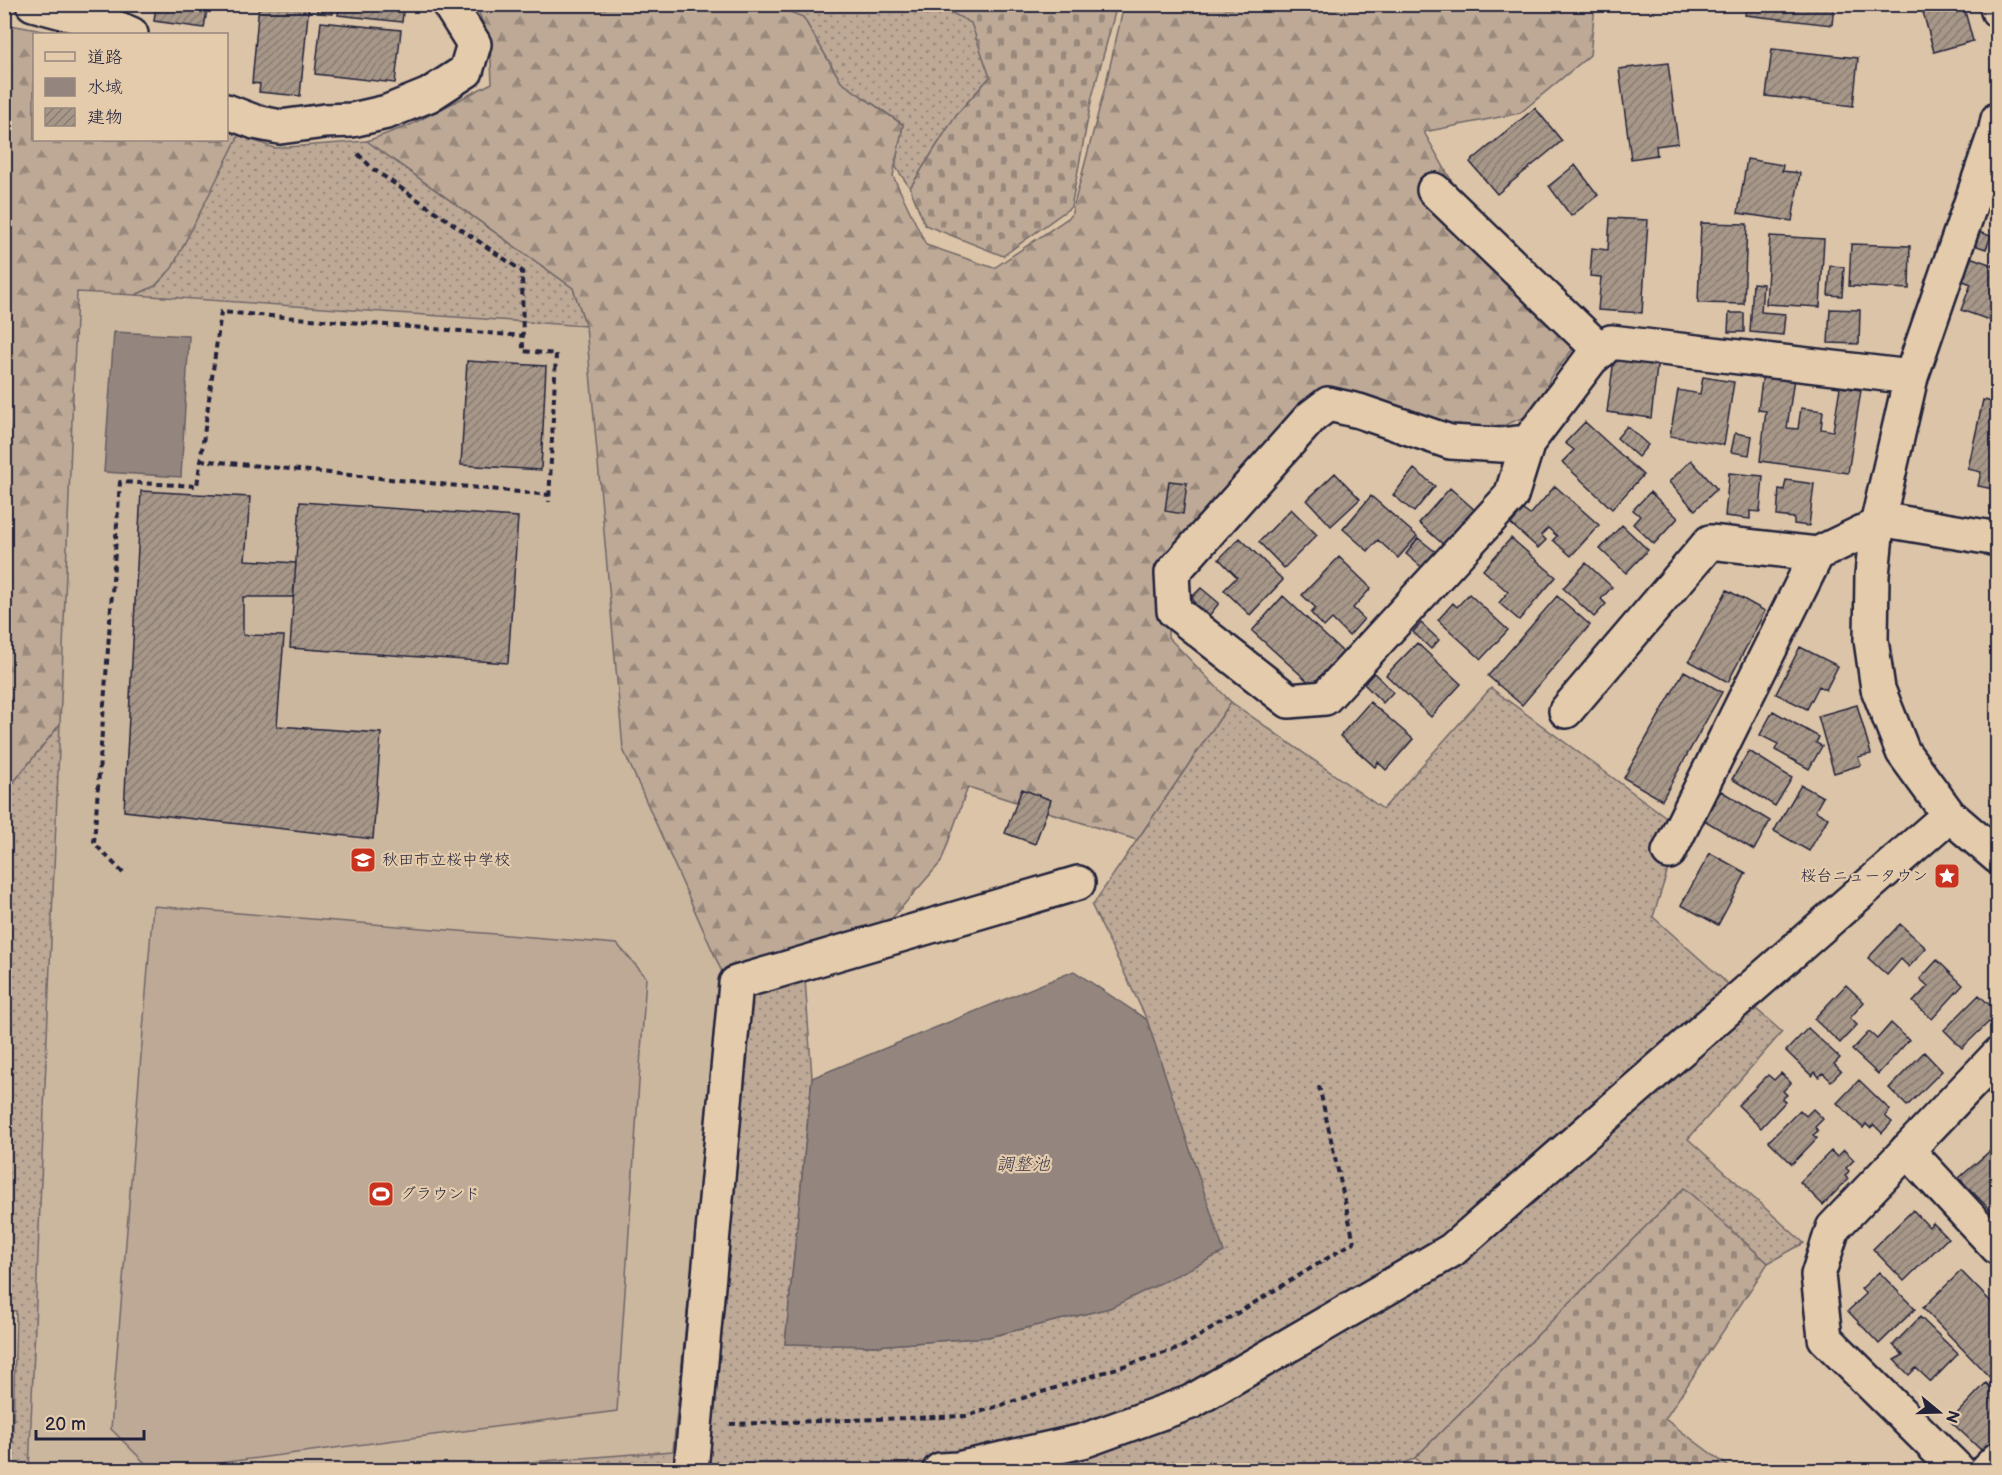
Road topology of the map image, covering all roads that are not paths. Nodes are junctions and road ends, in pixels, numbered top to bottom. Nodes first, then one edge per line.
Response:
1 (33, 4) edge
2 (449, 4) edge
3 (1996, 4) edge
4 (1998, 11) edge
5 (129, 33) edge
6 (228, 112) edge
7 (1998, 119) edge
8 (1434, 190) dead end
9 (1601, 351) junction
10 (1911, 377) junction
11 (1528, 442) junction
12 (1878, 522) junction
13 (1998, 539) edge
14 (1817, 554) junction
15 (1566, 711) dead end
16 (1949, 815) junction
17 (1669, 852) dead end
18 (1998, 857) edge
19 (1078, 883) dead end
20 (1998, 1055) edge
21 (1907, 1150) junction
22 (1998, 1248) edge
23 (1998, 1459) edge
24 (691, 1470) edge
25 (940, 1470) edge
26 (1958, 1470) edge
27 (1986, 1470) edge

1 - 5 street
2 - 6 street
3 - 4 street
7 - 10 street
8 - 9 street
9 - 10 street
9 - 11 street
10 - 12 street
11 - 11 street
12 - 13 street
12 - 14 street
12 - 16 street
14 - 15 street
14 - 17 street
16 - 18 street
16 - 25 street
19 - 24 street
20 - 21 street
21 - 22 street
21 - 26 street
23 - 27 street

